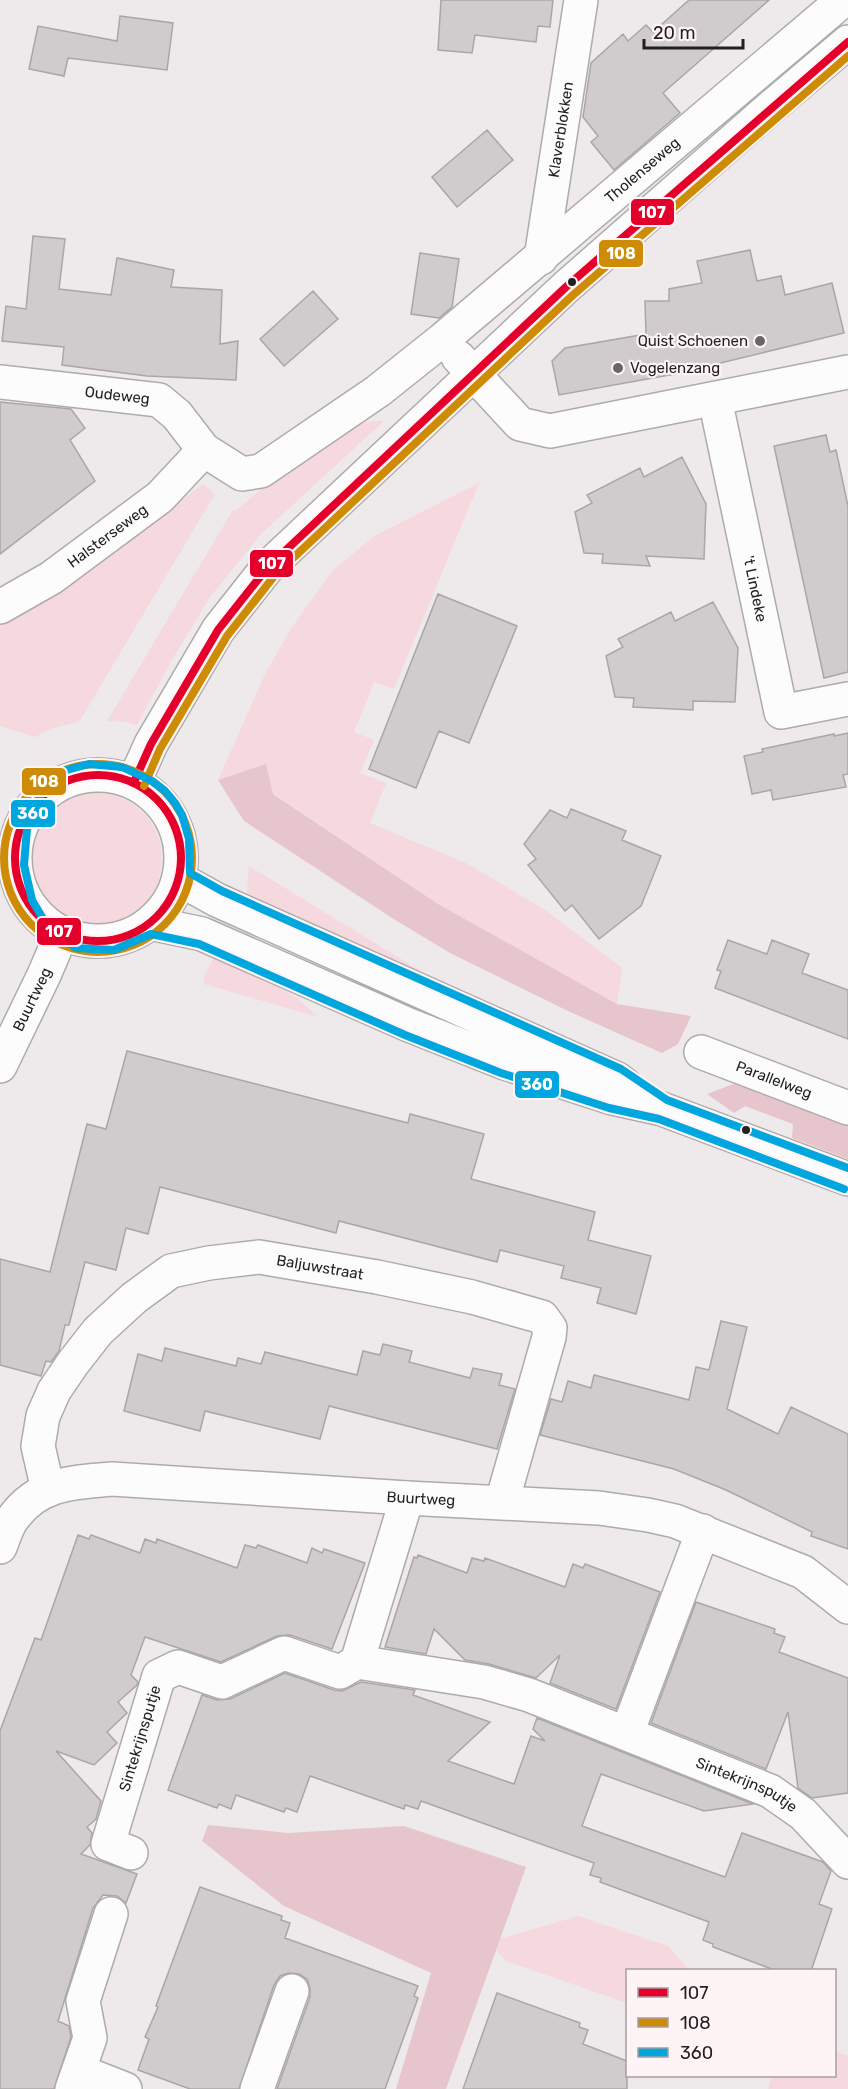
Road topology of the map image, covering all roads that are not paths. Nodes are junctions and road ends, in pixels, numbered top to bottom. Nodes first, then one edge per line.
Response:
1 (581, 0) edge
2 (843, 0) edge
3 (848, 42) edge
4 (541, 258) junction
5 (442, 340) junction
6 (848, 372) edge
7 (473, 374) junction
8 (0, 382) edge
9 (715, 399) junction
10 (204, 450) junction
11 (242, 474) joint
12 (0, 608) edge
13 (848, 699) edge
14 (134, 782) junction
15 (9, 828) edge
16 (179, 879) junction
17 (150, 923) junction
18 (62, 933) junction
19 (701, 1052) dead end
20 (0, 1066) edge
21 (848, 1108) edge
22 (662, 1109) junction
23 (848, 1179) edge
24 (48, 1490) junction
25 (407, 1498) junction
26 (502, 1502) junction
27 (703, 1531) junction
28 (0, 1547) edge
29 (848, 1607) edge
30 (357, 1662) junction
31 (627, 1733) junction
32 (131, 1853) dead end
33 (848, 1862) edge
34 (111, 1914) dead end
35 (292, 1991) dead end
36 (76, 2080) edge
37 (125, 2089) edge
38 (257, 2089) edge

1 - 4 street, Klaverblokken
2 - 4 street, Tholenseweg
3 - 7 street
4 - 5 street, Tholenseweg
5 - 7 street
5 - 11 street, Tholenseweg
6 - 9 street
7 - 9 street
7 - 14 street
8 - 10 street, Oudeweg
9 - 13 street, 't Lindeke
10 - 11 street, Oudeweg
10 - 12 street, Halsterseweg
14 - 15 street
14 - 16 street
15 - 18 street
16 - 17 street
16 - 22 street
17 - 18 street
17 - 22 street
18 - 20 street, Buurtweg
19 - 21 street, Parallelweg
22 - 23 street
24 - 25 street, Buurtweg
24 - 26 street, Baljuwstraat
24 - 28 street, Buurtweg
25 - 26 street, Buurtweg
25 - 30 street
26 - 27 street, Buurtweg
27 - 29 street, Buurtweg
27 - 31 street
30 - 31 street, Sintekrijnsputje
30 - 32 street, Sintekrijnsputje
31 - 33 street, Sintekrijnsputje
34 - 36 street
35 - 38 street
36 - 37 street

